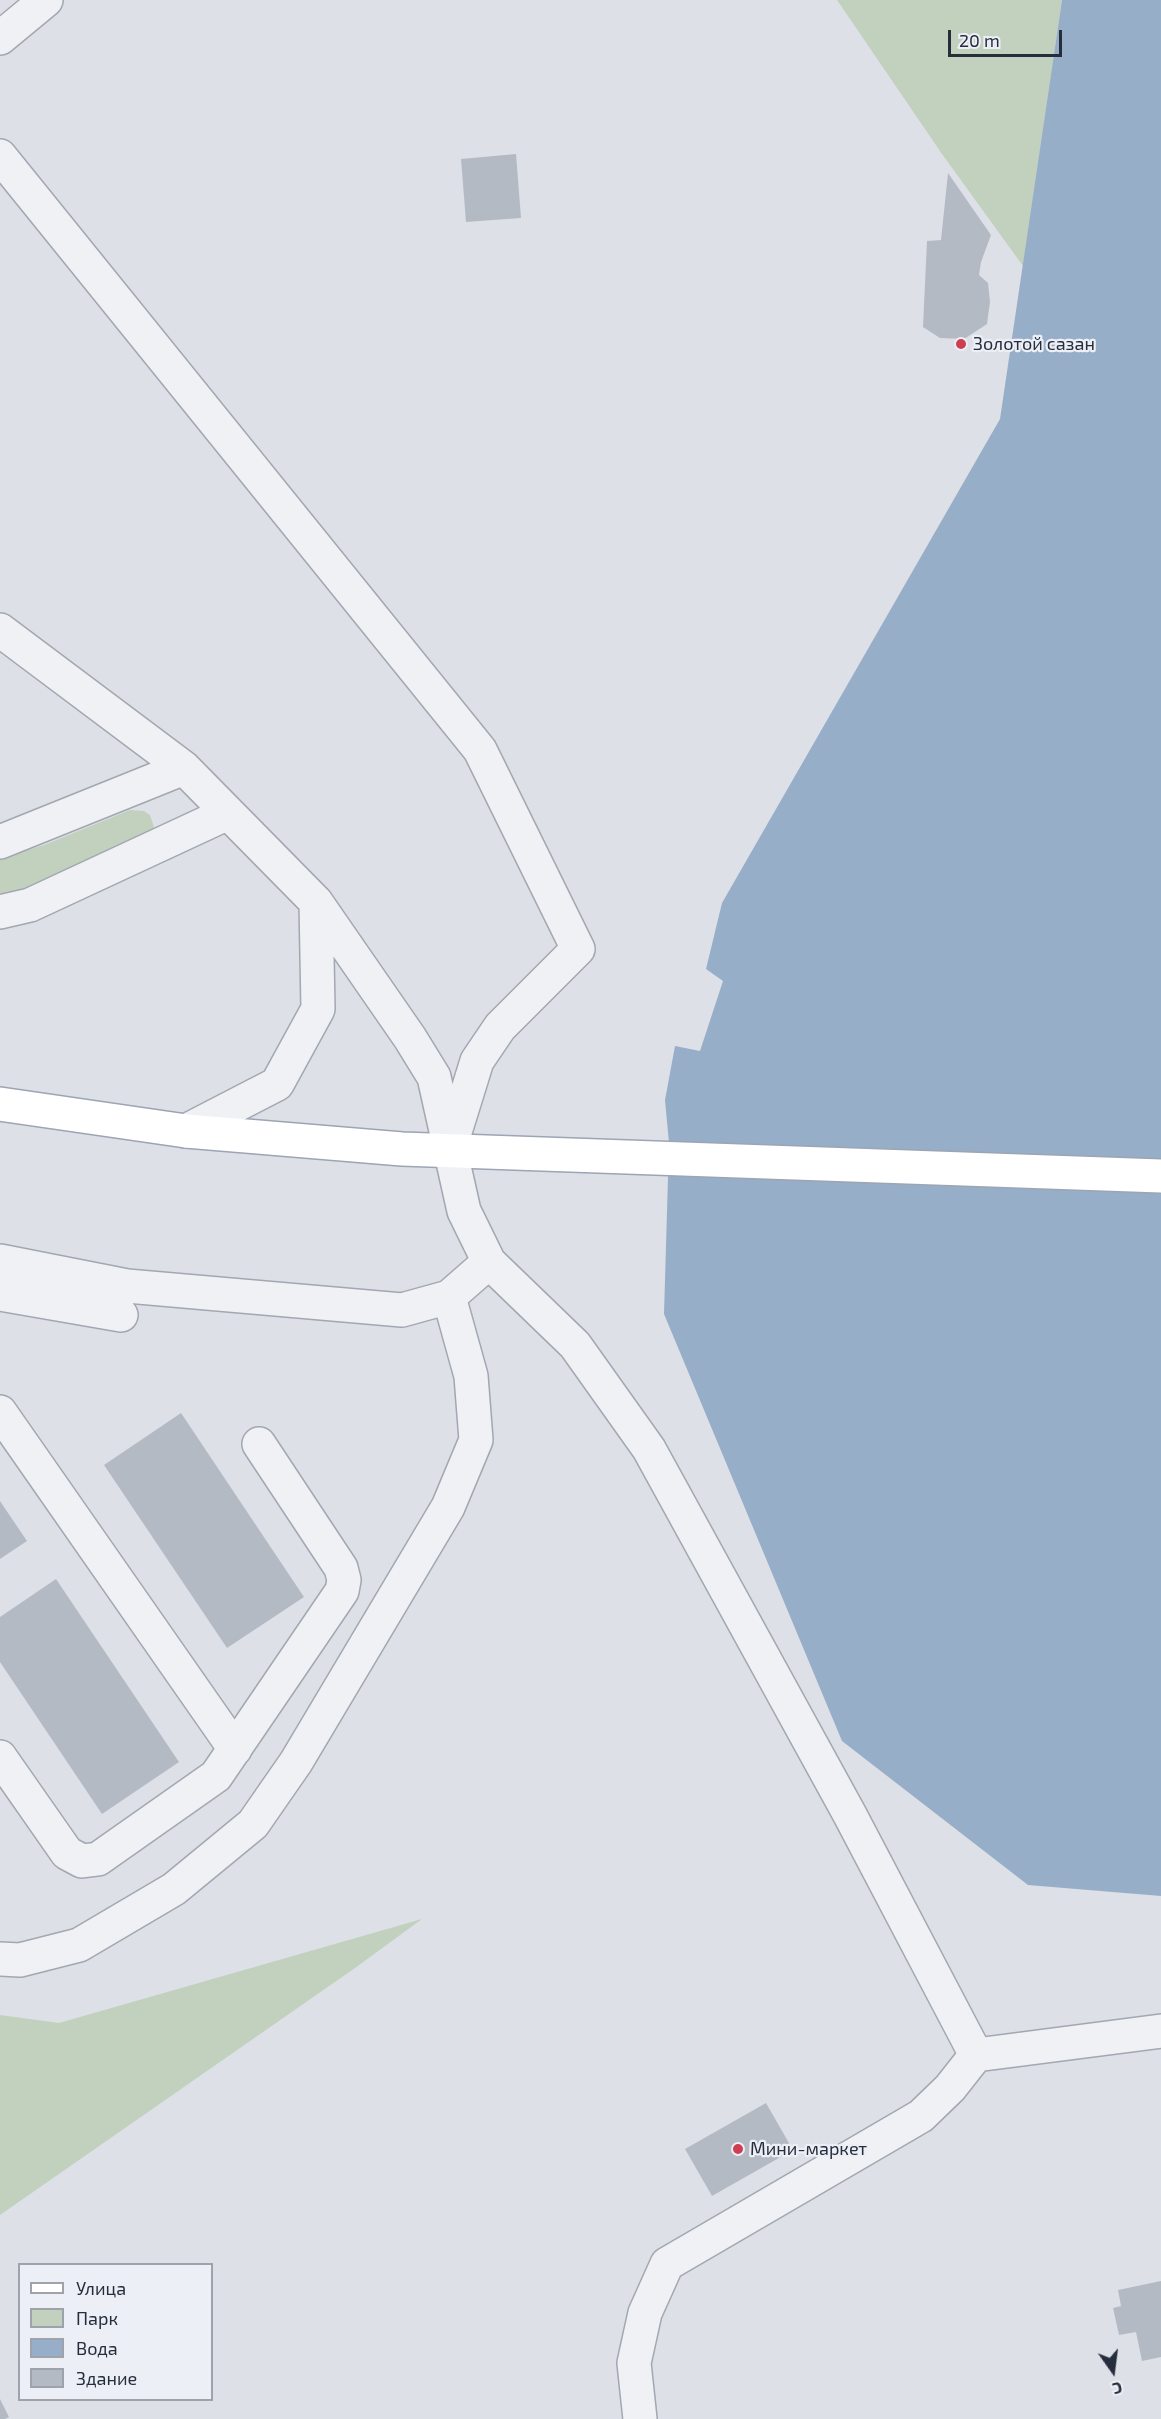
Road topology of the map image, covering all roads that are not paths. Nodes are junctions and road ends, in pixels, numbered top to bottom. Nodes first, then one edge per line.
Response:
1 (46, 0) edge
2 (0, 38) edge
3 (0, 156) edge
4 (0, 630) edge
5 (184, 768) junction
6 (228, 813) junction
7 (0, 842) edge
8 (316, 902) junction
9 (0, 912) edge
10 (0, 1104) edge
11 (186, 1131) junction
12 (450, 1150) junction
13 (1161, 1176) edge
14 (0, 1261) edge
15 (489, 1262) junction
16 (0, 1294) edge
17 (449, 1297) junction
18 (121, 1315) dead end
19 (0, 1412) edge
20 (259, 1444) dead end
21 (235, 1749) junction
22 (0, 1757) edge
23 (0, 1959) edge
24 (1161, 2031) edge
25 (976, 2055) junction
26 (640, 2419) edge

1 - 2 street
3 - 12 street
4 - 5 street
5 - 6 street
5 - 7 street
6 - 8 street
6 - 9 street
8 - 11 street
8 - 12 street
10 - 11 main road
11 - 12 main road
12 - 13 main road
12 - 15 street
14 - 17 street
15 - 17 street
15 - 25 street
16 - 18 street
17 - 23 street
19 - 21 street
20 - 21 street
21 - 22 street
24 - 25 street
25 - 26 street

